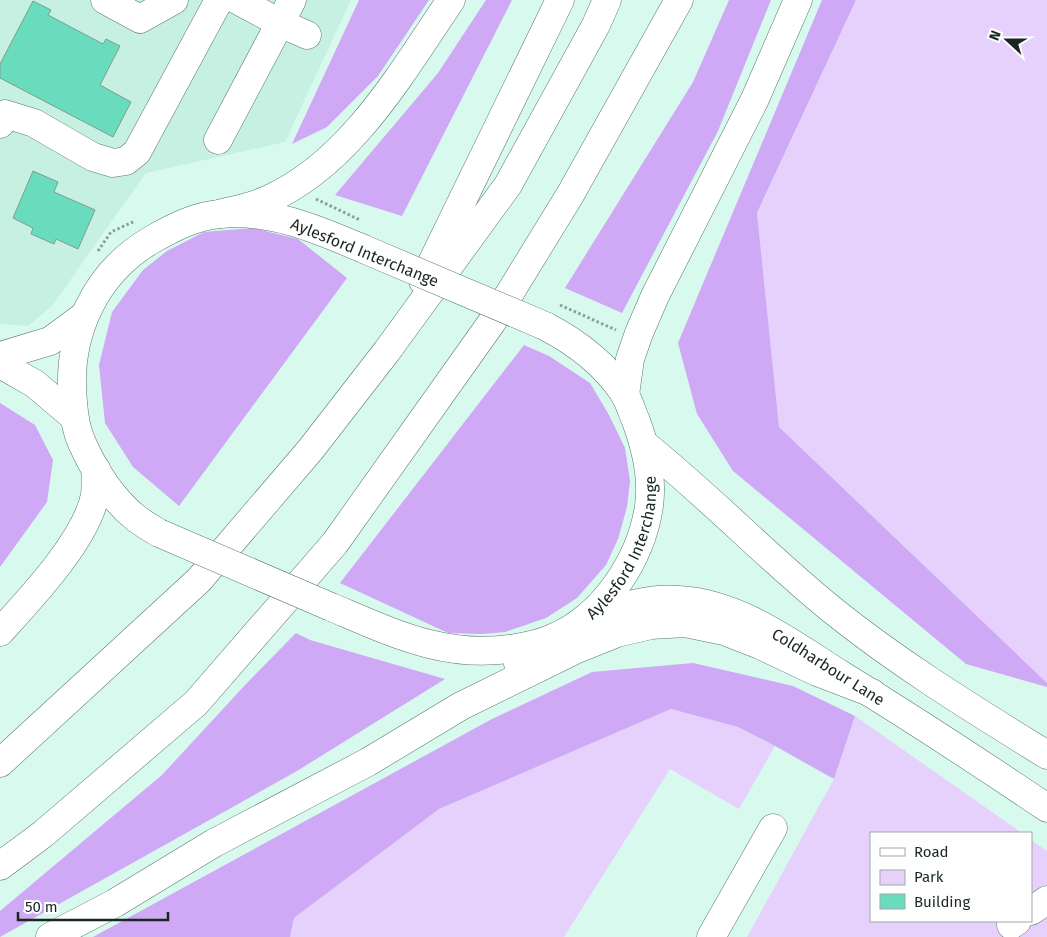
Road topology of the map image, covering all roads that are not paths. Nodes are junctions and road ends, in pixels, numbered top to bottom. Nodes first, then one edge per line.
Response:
1 (105, 0) edge
2 (174, 0) edge
3 (219, 0) edge
4 (237, 0) edge
5 (451, 0) edge
6 (560, 0) edge
7 (607, 0) edge
8 (661, 0) edge
9 (679, 0) edge
10 (798, 0) edge
11 (286, 11) edge
12 (307, 36) dead end
13 (0, 124) edge
14 (218, 140) dead end
15 (570, 195) junction
16 (219, 214) junction
17 (84, 316) junction
18 (397, 336) junction
19 (0, 356) edge
20 (0, 364) edge
21 (625, 395) junction
22 (74, 418) junction
23 (644, 444) junction
24 (96, 468) junction
25 (586, 618) junction
26 (0, 632) edge
27 (553, 638) junction
28 (872, 693) junction
29 (461, 706) junction
30 (1047, 755) edge
31 (0, 763) edge
32 (1047, 808) edge
33 (773, 828) dead end
34 (0, 866) edge
35 (1047, 900) edge
36 (1032, 911) edge
37 (50, 937) edge
38 (711, 937) edge

1 - 2 main road
3 - 13 main road
4 - 11 main road
5 - 16 main road
6 - 18 main road
7 - 18 main road
8 - 15 main road
9 - 15 main road
10 - 21 main road
11 - 12 main road
11 - 14 main road
15 - 34 main road
16 - 17 main road, Aylesford Interchange
16 - 21 main road, Aylesford Interchange, bridge
17 - 19 main road
17 - 22 main road, Aylesford Interchange
18 - 31 main road
20 - 22 main road
21 - 23 main road, Aylesford Interchange
22 - 24 main road, Aylesford Interchange
23 - 25 main road, Aylesford Interchange
23 - 30 main road
24 - 26 main road
24 - 27 main road, Aylesford Interchange, bridge
25 - 27 main road, Aylesford Interchange
25 - 28 main road, Coldharbour Lane
27 - 29 main road
28 - 29 main road
28 - 32 main road, Coldharbour Lane
29 - 37 main road
33 - 38 main road
35 - 36 main road

